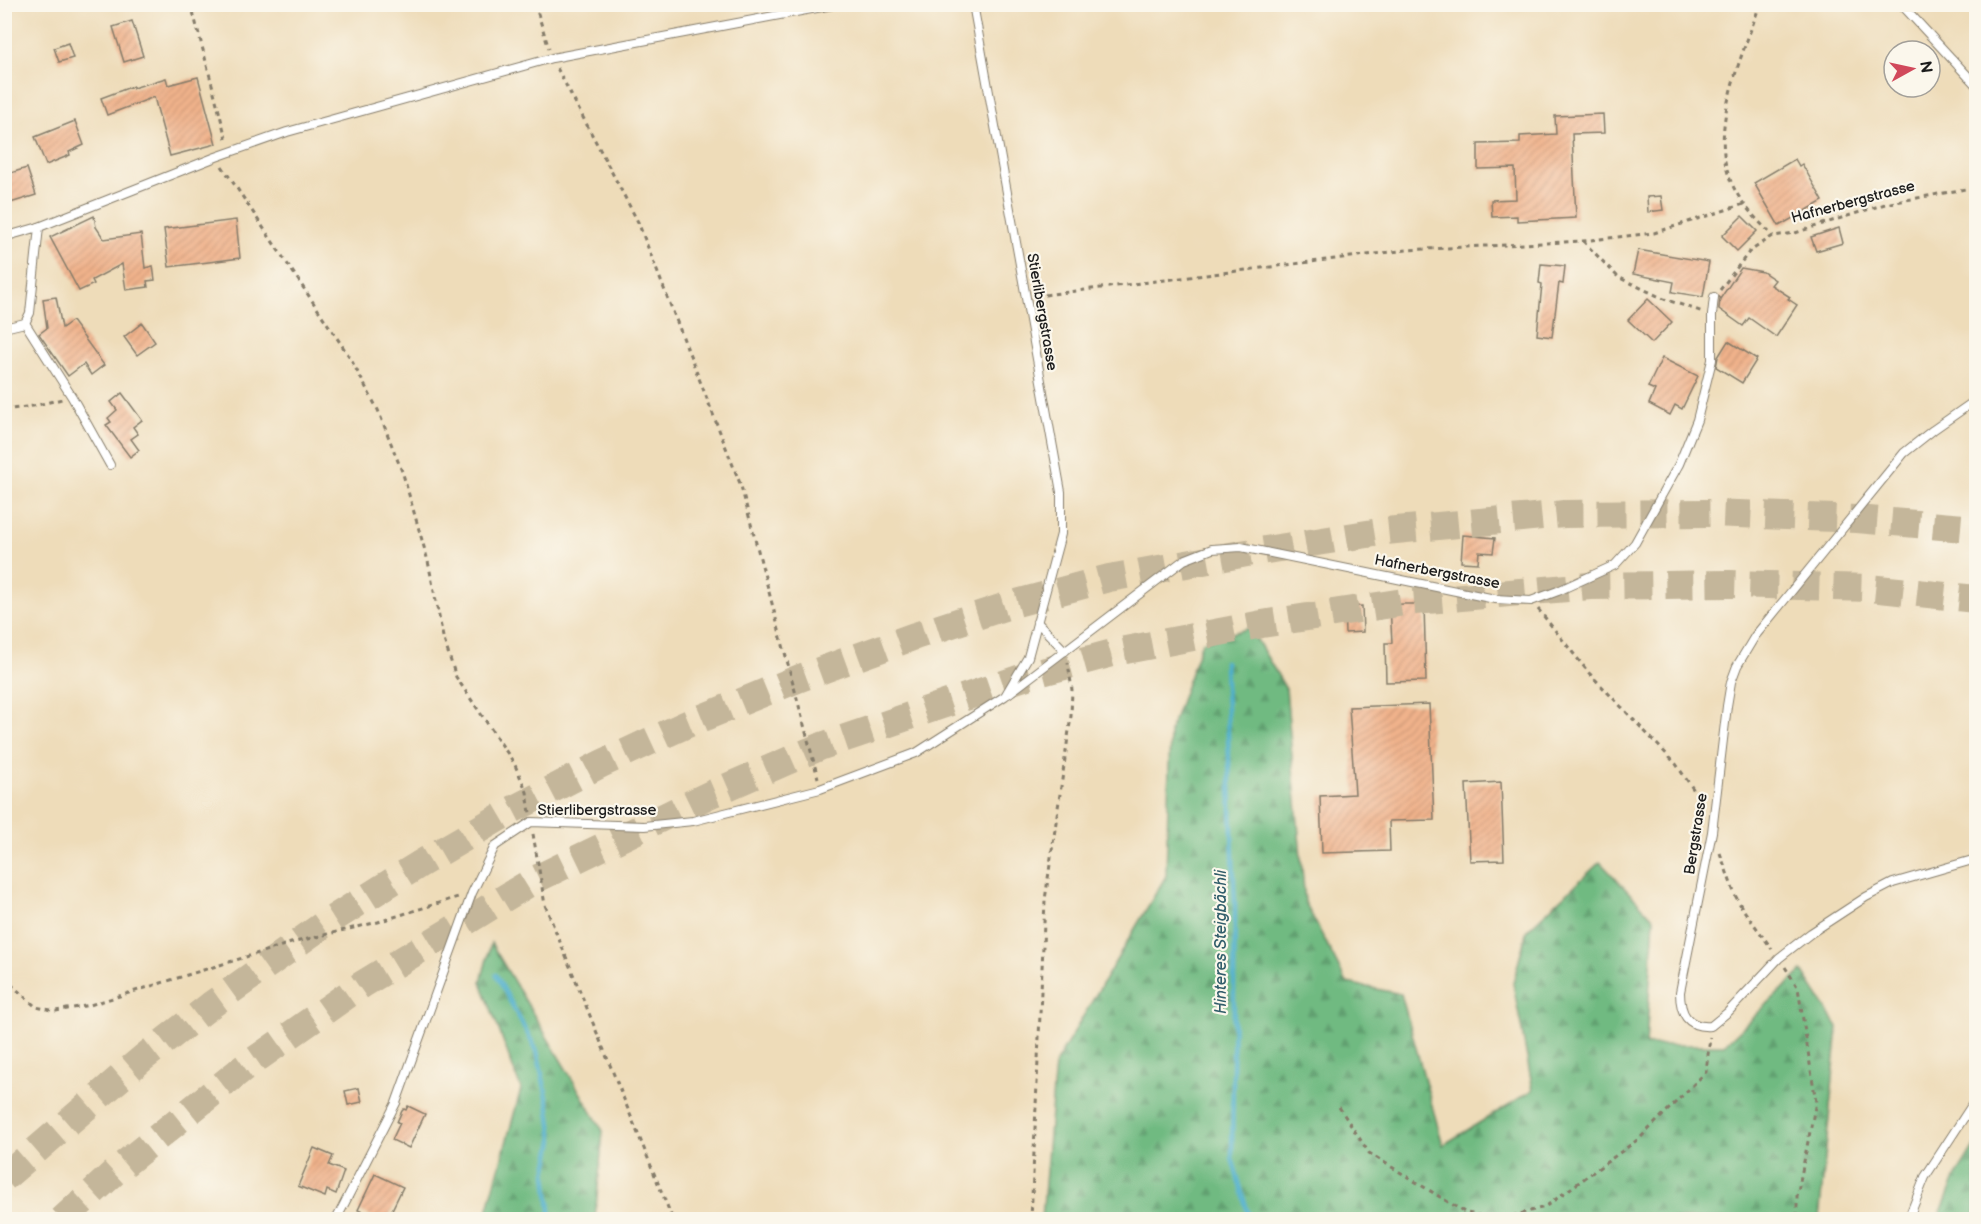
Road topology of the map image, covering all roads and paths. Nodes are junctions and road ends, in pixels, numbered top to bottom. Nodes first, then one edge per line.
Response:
1 (191, 4) edge
2 (535, 4) edge
3 (838, 4) edge
4 (973, 4) edge
5 (1760, 4) edge
6 (1901, 4) edge
7 (552, 58) junction
8 (1977, 85) edge
9 (230, 152) junction
10 (216, 157) junction
11 (1977, 187) edge
12 (1744, 204) junction
13 (39, 227) junction
14 (4, 237) edge
15 (1773, 237) junction
16 (1583, 241) junction
17 (1026, 297) junction
18 (1714, 297) joint
19 (1712, 315) junction
20 (25, 323) junction
21 (4, 328) edge
22 (72, 397) junction
23 (1977, 400) edge
24 (4, 410) edge
25 (110, 465) dead end
26 (1531, 601) junction
27 (1037, 622) junction
28 (1065, 651) junction
29 (1005, 696) junction
30 (820, 789) junction
31 (531, 822) junction
32 (1713, 832) junction
33 (1977, 859) edge
34 (472, 893) junction
35 (1779, 958) junction
36 (4, 978) edge
37 (1711, 1026) junction
38 (1977, 1099) edge
39 (1339, 1107) dead end
40 (336, 1220) edge
41 (672, 1220) edge
42 (1031, 1220) edge
43 (1797, 1220) edge
44 (1908, 1220) edge

1 - 9 path
2 - 7 path
3 - 7 lane
4 - 17 lane, Stierlibergstrasse
5 - 12 path
6 - 8 lane
7 - 9 lane
7 - 30 path
9 - 10 lane
10 - 13 lane
10 - 31 path
11 - 15 path, Hafnerbergstrasse
12 - 15 path
12 - 16 path
13 - 14 lane
13 - 20 lane
15 - 18 path
16 - 17 path
16 - 19 path
17 - 27 lane, Stierlibergstrasse
18 - 19 lane, Hafnerbergstrasse
19 - 26 lane, Hafnerbergstrasse
20 - 21 lane
20 - 22 lane
22 - 24 path
22 - 25 lane
23 - 32 lane, Bergstrasse
26 - 28 lane, Hafnerbergstrasse
26 - 32 path
27 - 28 lane
27 - 29 lane, Stierlibergstrasse
28 - 29 lane, Hafnerbergstrasse
28 - 42 path
29 - 30 lane, Stierlibergstrasse
30 - 31 lane, Stierlibergstrasse
31 - 34 lane, Stierlibergstrasse
31 - 41 path
32 - 35 path
32 - 37 lane, Bergstrasse
33 - 35 lane
34 - 36 path
34 - 40 lane, Stierlibergstrasse
35 - 37 lane
35 - 43 path
37 - 39 path
38 - 44 lane

